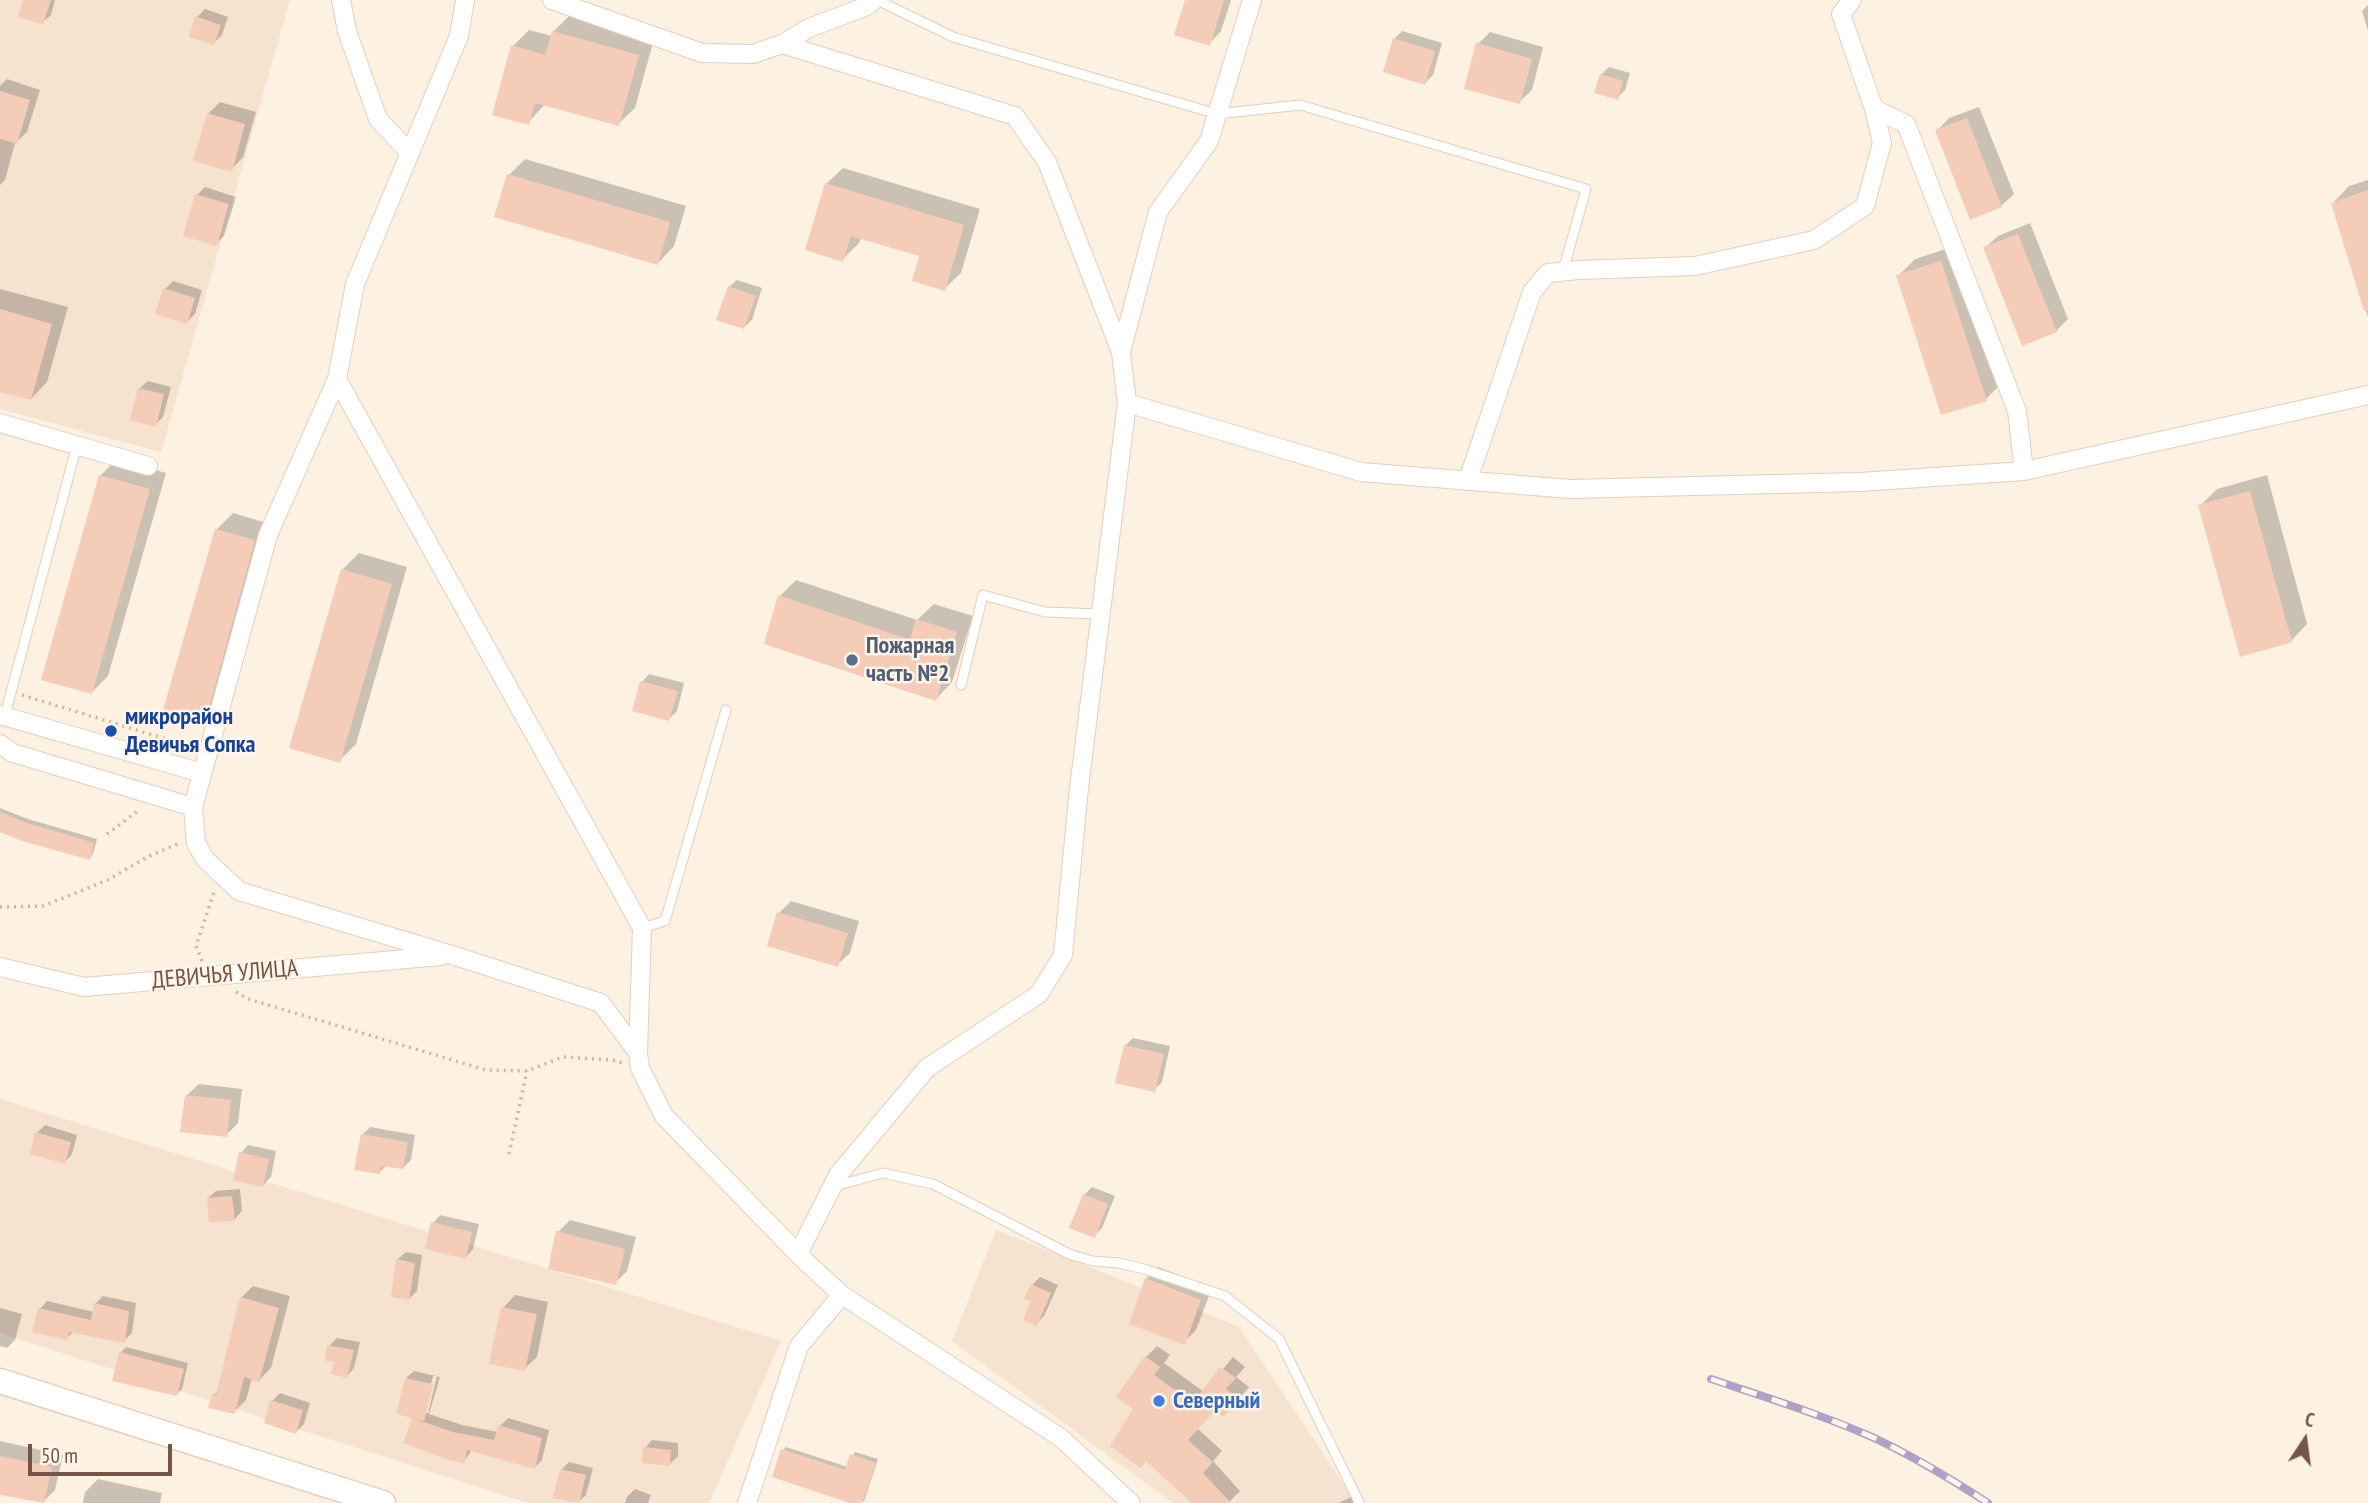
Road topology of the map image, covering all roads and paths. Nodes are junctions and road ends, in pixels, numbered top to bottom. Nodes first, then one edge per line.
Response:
1 (341, 0) edge
2 (465, 0) edge
3 (552, 0) edge
4 (875, 0) edge
5 (1252, 0) edge
6 (1842, 4) edge
7 (782, 44) junction
8 (1874, 109) junction
9 (1217, 114) junction
10 (410, 153) junction
11 (1563, 271) junction
12 (1121, 352) junction
13 (337, 379) junction
14 (2368, 395) edge
15 (1127, 403) junction
16 (0, 423) edge
17 (77, 445) junction
18 (148, 466) dead end
19 (2024, 471) junction
20 (1468, 480) junction
21 (1101, 614) junction
22 (961, 685) dead end
23 (11, 692) junction
24 (726, 710) dead end
25 (2, 715) edge
26 (0, 744) edge
27 (208, 751) junction
28 (202, 773) junction
29 (193, 807) junction
30 (196, 837) junction
31 (220, 873) junction
32 (0, 906) edge
33 (642, 928) junction
34 (452, 955) junction
35 (0, 967) edge
36 (207, 976) junction
37 (639, 1060) junction
38 (527, 1071) junction
39 (509, 1154) dead end
40 (829, 1189) junction
41 (798, 1254) junction
42 (842, 1296) junction
43 (0, 1381) edge
44 (337, 1496) edge
45 (1359, 1502) edge
46 (383, 1503) edge
47 (747, 1503) edge
48 (1131, 1503) edge

1 - 10 street
2 - 10 street
3 - 7 street
4 - 7 street
4 - 9 lane
5 - 9 street
6 - 8 street
7 - 12 street
8 - 11 street
8 - 19 street
9 - 11 lane
9 - 12 street
10 - 13 street
11 - 20 street
12 - 15 street
13 - 27 street
13 - 33 street
14 - 19 street
15 - 20 street
15 - 21 street
16 - 17 street
17 - 18 street
17 - 23 lane
19 - 20 street
21 - 22 lane
21 - 40 street
23 - 25 lane
23 - 27 path
24 - 33 lane
25 - 28 street
26 - 29 street
27 - 28 street
28 - 29 street
29 - 30 street
30 - 31 street
30 - 32 path
31 - 34 street
31 - 36 path
33 - 37 street
34 - 36 street, ДЕВИЧЬЯ УЛИЦА
34 - 37 street
35 - 36 street, ДЕВИЧЬЯ УЛИЦА
36 - 38 path
37 - 38 path
37 - 41 street
38 - 39 path
40 - 41 street
40 - 45 lane
41 - 42 street
42 - 47 street
42 - 48 street
43 - 44 main road
44 - 46 main road

